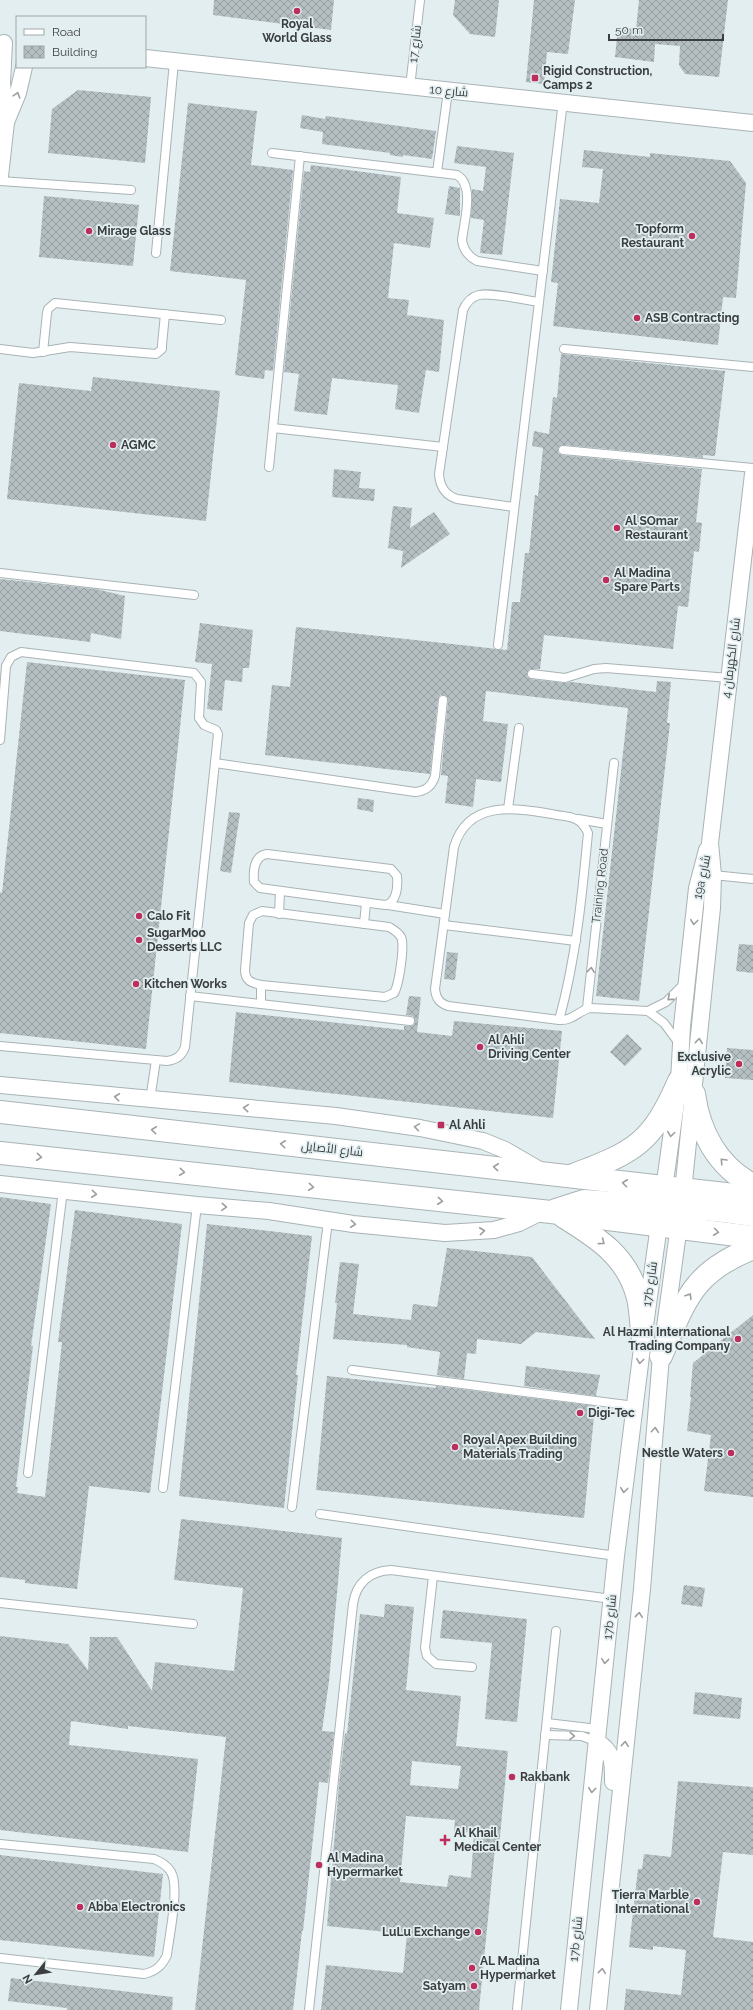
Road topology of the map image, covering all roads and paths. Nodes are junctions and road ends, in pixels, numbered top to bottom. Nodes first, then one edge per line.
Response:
1 (420, 0) edge
2 (7, 44) edge
3 (146, 58) edge
4 (174, 62) junction
5 (24, 68) edge
6 (410, 88) junction
7 (448, 91) junction
8 (563, 101) junction
9 (6, 122) junction
10 (753, 123) edge
11 (272, 153) dead end
12 (300, 156) junction
13 (437, 172) junction
14 (0, 176) edge
15 (0, 181) edge
16 (131, 190) dead end
17 (156, 253) dead end
18 (542, 271) junction
19 (539, 302) junction
20 (165, 314) junction
21 (221, 320) dead end
22 (0, 349) edge
23 (564, 349) dead end
24 (43, 352) junction
25 (753, 367) edge
26 (273, 428) junction
27 (443, 447) junction
28 (563, 450) dead end
29 (270, 467) dead end
30 (753, 468) edge
31 (753, 474) edge
32 (514, 507) junction
33 (0, 573) edge
34 (194, 596) dead end
35 (498, 645) dead end
36 (532, 674) dead end
37 (729, 678) junction
38 (443, 700) dead end
39 (519, 728) dead end
40 (0, 740) edge
41 (215, 763) junction
42 (614, 763) dead end
43 (508, 809) junction
44 (578, 819) junction
45 (607, 824) junction
46 (710, 842) junction
47 (713, 875) junction
48 (753, 879) edge
49 (280, 891) junction
50 (366, 903) junction
51 (388, 905) junction
52 (279, 914) junction
53 (445, 914) junction
54 (364, 924) junction
55 (444, 925) junction
56 (576, 941) junction
57 (687, 979) junction
58 (261, 985) junction
59 (190, 996) junction
60 (261, 1004) junction
61 (587, 1008) junction
62 (648, 1011) junction
63 (559, 1020) junction
64 (410, 1021) dead end
65 (0, 1046) edge
66 (681, 1046) junction
67 (156, 1060) junction
68 (0, 1085) edge
69 (686, 1087) junction
70 (150, 1100) junction
71 (0, 1112) edge
72 (0, 1153) edge
73 (545, 1173) junction
74 (570, 1176) junction
75 (0, 1184) edge
76 (753, 1185) edge
77 (63, 1190) junction
78 (753, 1197) edge
79 (197, 1205) junction
80 (671, 1208) junction
81 (550, 1212) junction
82 (753, 1215) edge
83 (328, 1221) junction
84 (753, 1237) edge
85 (753, 1248) edge
86 (643, 1340) junction
87 (661, 1356) junction
88 (352, 1370) dead end
89 (635, 1406) junction
90 (28, 1473) dead end
91 (163, 1488) dead end
92 (292, 1507) dead end
93 (320, 1514) dead end
94 (616, 1556) junction
95 (433, 1576) junction
96 (612, 1599) junction
97 (0, 1603) edge
98 (193, 1624) dead end
99 (556, 1631) dead end
100 (472, 1667) dead end
101 (547, 1723) junction
102 (545, 1735) junction
103 (598, 1735) junction
104 (0, 1844) edge
105 (614, 1854) junction
106 (0, 1958) edge
107 (309, 2010) edge
108 (518, 2010) edge
109 (569, 2010) edge
110 (598, 2010) edge

1 - 6 lane, شارع 17
2 - 9 street
3 - 4 street, شارع 10
4 - 6 street, شارع 10
4 - 17 lane
9 -> 5 street
6 - 7 street, شارع 10
7 - 8 street, شارع 10
7 - 13 lane
8 - 10 street, شارع 10
8 - 18 lane
9 - 14 street
11 - 12 lane
12 - 13 lane
12 - 26 lane
13 - 18 lane
15 - 16 lane
18 - 19 lane
19 - 27 lane
19 - 32 lane
20 - 21 lane
20 - 24 lane
20 - 24 lane
22 - 24 lane
23 - 25 lane
26 - 27 lane
26 - 29 lane
27 - 32 lane
28 - 30 lane
31 - 37 street, شارع الكهرمان 4
32 - 35 lane
33 - 34 lane
36 - 37 lane
37 - 46 street, شارع الكهرمان 4
38 - 41 lane
39 - 43 lane
40 - 41 lane
41 - 59 lane
42 - 45 lane, Training Road
43 - 44 lane
43 - 53 lane
44 - 45 lane
44 - 56 lane
61 -> 45 lane, Training Road
46 - 47 street, 19a شارع
46 -> 57 street, 19a شارع
47 - 48 lane
69 -> 47 street, 19a شارع
49 - 50 lane
49 - 51 lane
49 - 52 lane
50 - 51 lane
50 - 54 lane
51 - 53 lane
52 - 54 lane
52 - 58 lane
53 - 55 lane
54 - 58 lane
55 - 56 lane
55 - 63 lane
56 - 63 lane
57 -> 62 lane
57 - 66 street, 19a شارع
58 - 60 lane
59 - 60 lane
59 - 67 lane
60 - 64 lane
61 - 62 lane
61 - 63 lane
62 - 66 lane
65 - 67 lane
66 - 69 street, 19a شارع
67 - 70 lane
70 -> 68 street
69 -> 74 main road
76 -> 69 main road
69 - 80 street, 19a شارع
73 -> 70 street
73 -> 71 main road, شارع الأصايل
72 -> 81 main road, شارع الأصايل
73 - 74 main road, شارع الأصايل
80 -> 74 main road, شارع الأصايل
75 - 77 street
77 -> 79 street
77 - 90 lane
78 - 80 main road, شارع الأصايل
79 -> 83 street
79 - 91 lane
80 - 81 main road, شارع الأصايل
80 - 82 main road
80 -> 84 main road, شارع الأصايل
80 - 86 street, 17b شارع
80 - 87 street, 17b شارع
83 -> 81 street
81 -> 86 main road
83 - 92 lane
87 -> 85 main road
86 -> 89 street, 17b شارع
105 -> 87 street, 17b شارع
88 - 89 lane
89 -> 94 street, 17b شارع
93 - 94 lane
94 - 96 street, 17b شارع
95 - 96 lane
95 - 100 lane
95 - 107 lane
96 -> 103 street, 17b شارع
97 - 98 lane
99 - 101 lane
101 - 102 lane
101 - 103 lane
102 -> 103 lane
102 - 108 lane
103 - 105 street
103 -> 109 street, 17b شارع
104 - 106 lane
110 -> 105 street, 17b شارع

